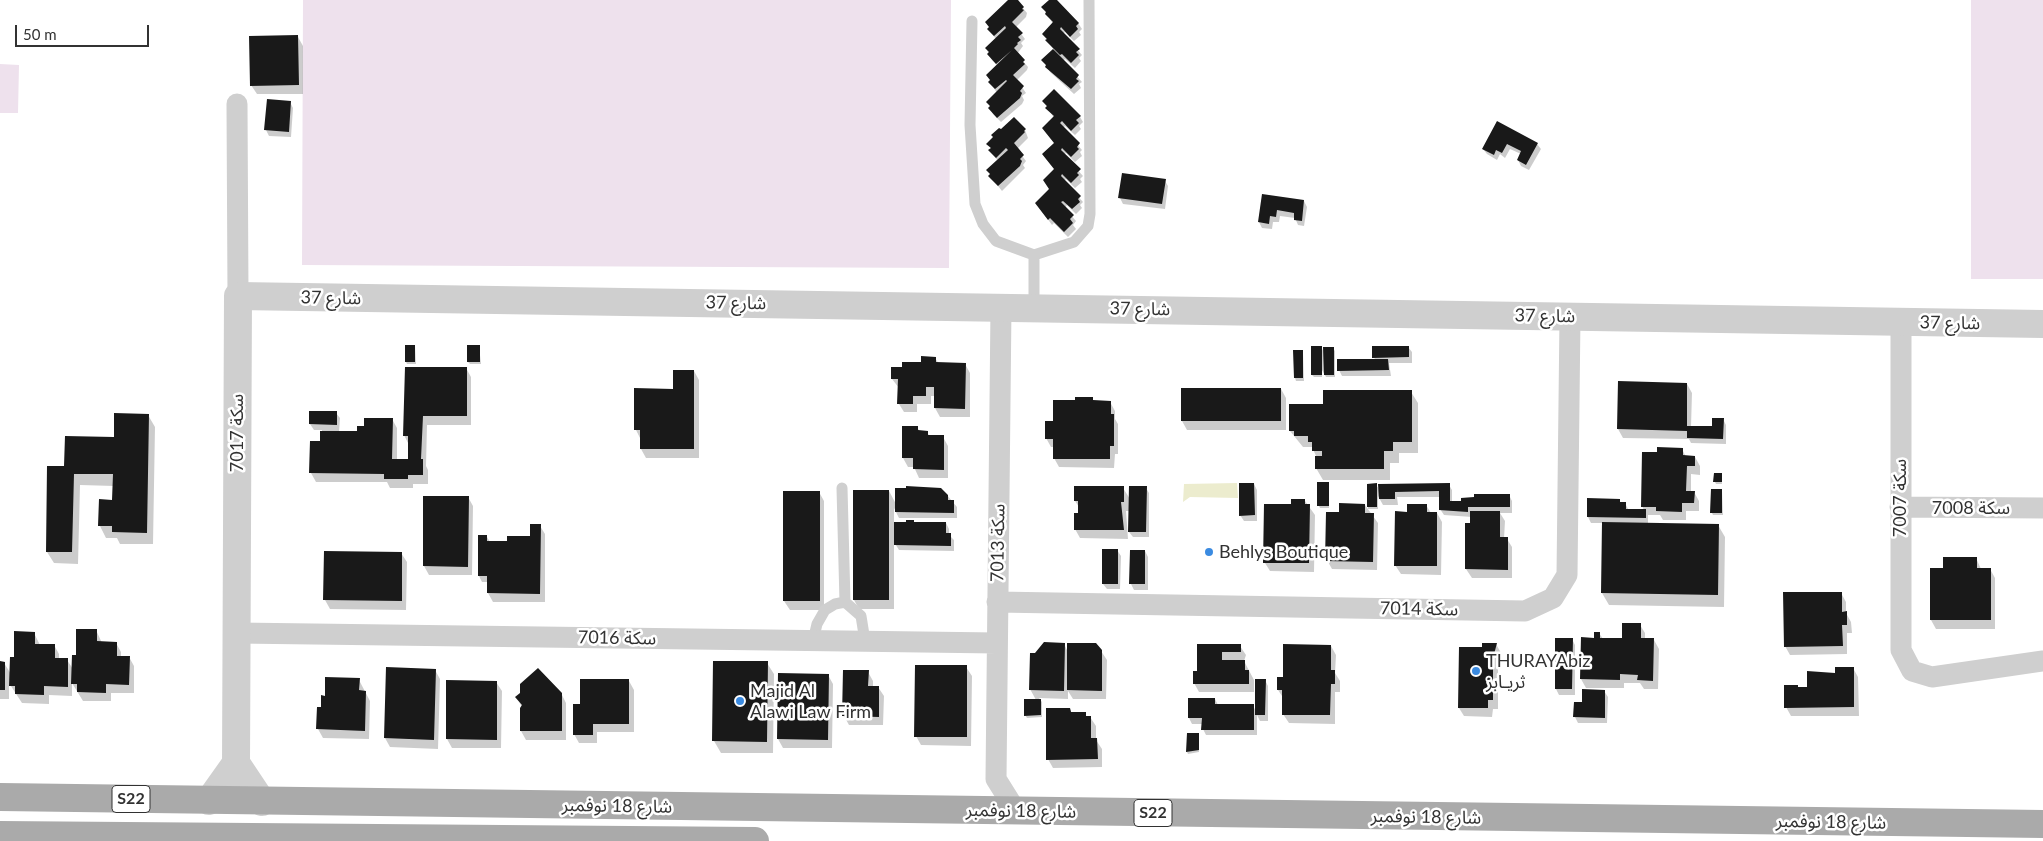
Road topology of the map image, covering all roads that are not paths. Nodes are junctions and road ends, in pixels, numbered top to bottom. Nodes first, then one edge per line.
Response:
1 (1089, 0) edge
2 (972, 22) dead end
3 (237, 104) dead end
4 (1034, 255) junction
5 (238, 296) junction
6 (1001, 307) junction
7 (1034, 307) junction
8 (1570, 316) junction
9 (1901, 322) junction
10 (2043, 324) edge
11 (842, 488) dead end
12 (1900, 507) junction
13 (2043, 508) edge
14 (845, 602) junction
15 (998, 602) junction
16 (236, 633) junction
17 (813, 640) junction
18 (865, 641) junction
19 (997, 643) junction
20 (2043, 661) edge
21 (236, 763) junction
22 (996, 779) junction
23 (0, 797) edge
24 (209, 801) junction
25 (262, 802) junction
26 (970, 811) junction
27 (1016, 811) junction
28 (2043, 824) edge
29 (0, 834) edge
30 (629, 840) edge
31 (755, 841) edge

1 - 4 lane
2 - 4 lane
3 - 5 street, سكة 7017
4 - 7 lane
5 - 6 street, شارع 37
5 - 16 street, سكة 7017
6 - 7 street, شارع 37
6 - 15 street, سكة 7013
7 - 8 street, شارع 37
8 - 9 street, شارع 37
8 - 15 street, سكة 7014
9 - 10 street, شارع 37
9 - 12 street, سكة 7007
11 - 14 lane
12 - 13 street, سكة 7008
12 - 20 street, سكة 7007
14 - 17 lane
14 - 18 lane
15 - 19 street, سكة 7013
16 - 17 street, سكة 7016
16 - 21 street, سكة 7017
17 - 18 street, سكة 7016
18 - 19 street, سكة 7016
19 - 22 street, سكة 7013
21 - 24 street
21 - 25 street
22 - 26 street
22 - 27 street
23 - 24 main road, شارع 18 نوفمبر / S22
24 - 25 main road, شارع 18 نوفمبر / S22
25 - 26 main road, شارع 18 نوفمبر / S22
26 - 27 main road, شارع 18 نوفمبر / S22
27 - 28 main road, شارع 18 نوفمبر / S22
29 - 30 main road, شارع 18 نوفمبر / S22
30 - 31 main road, شارع 18 نوفمبر / S22

